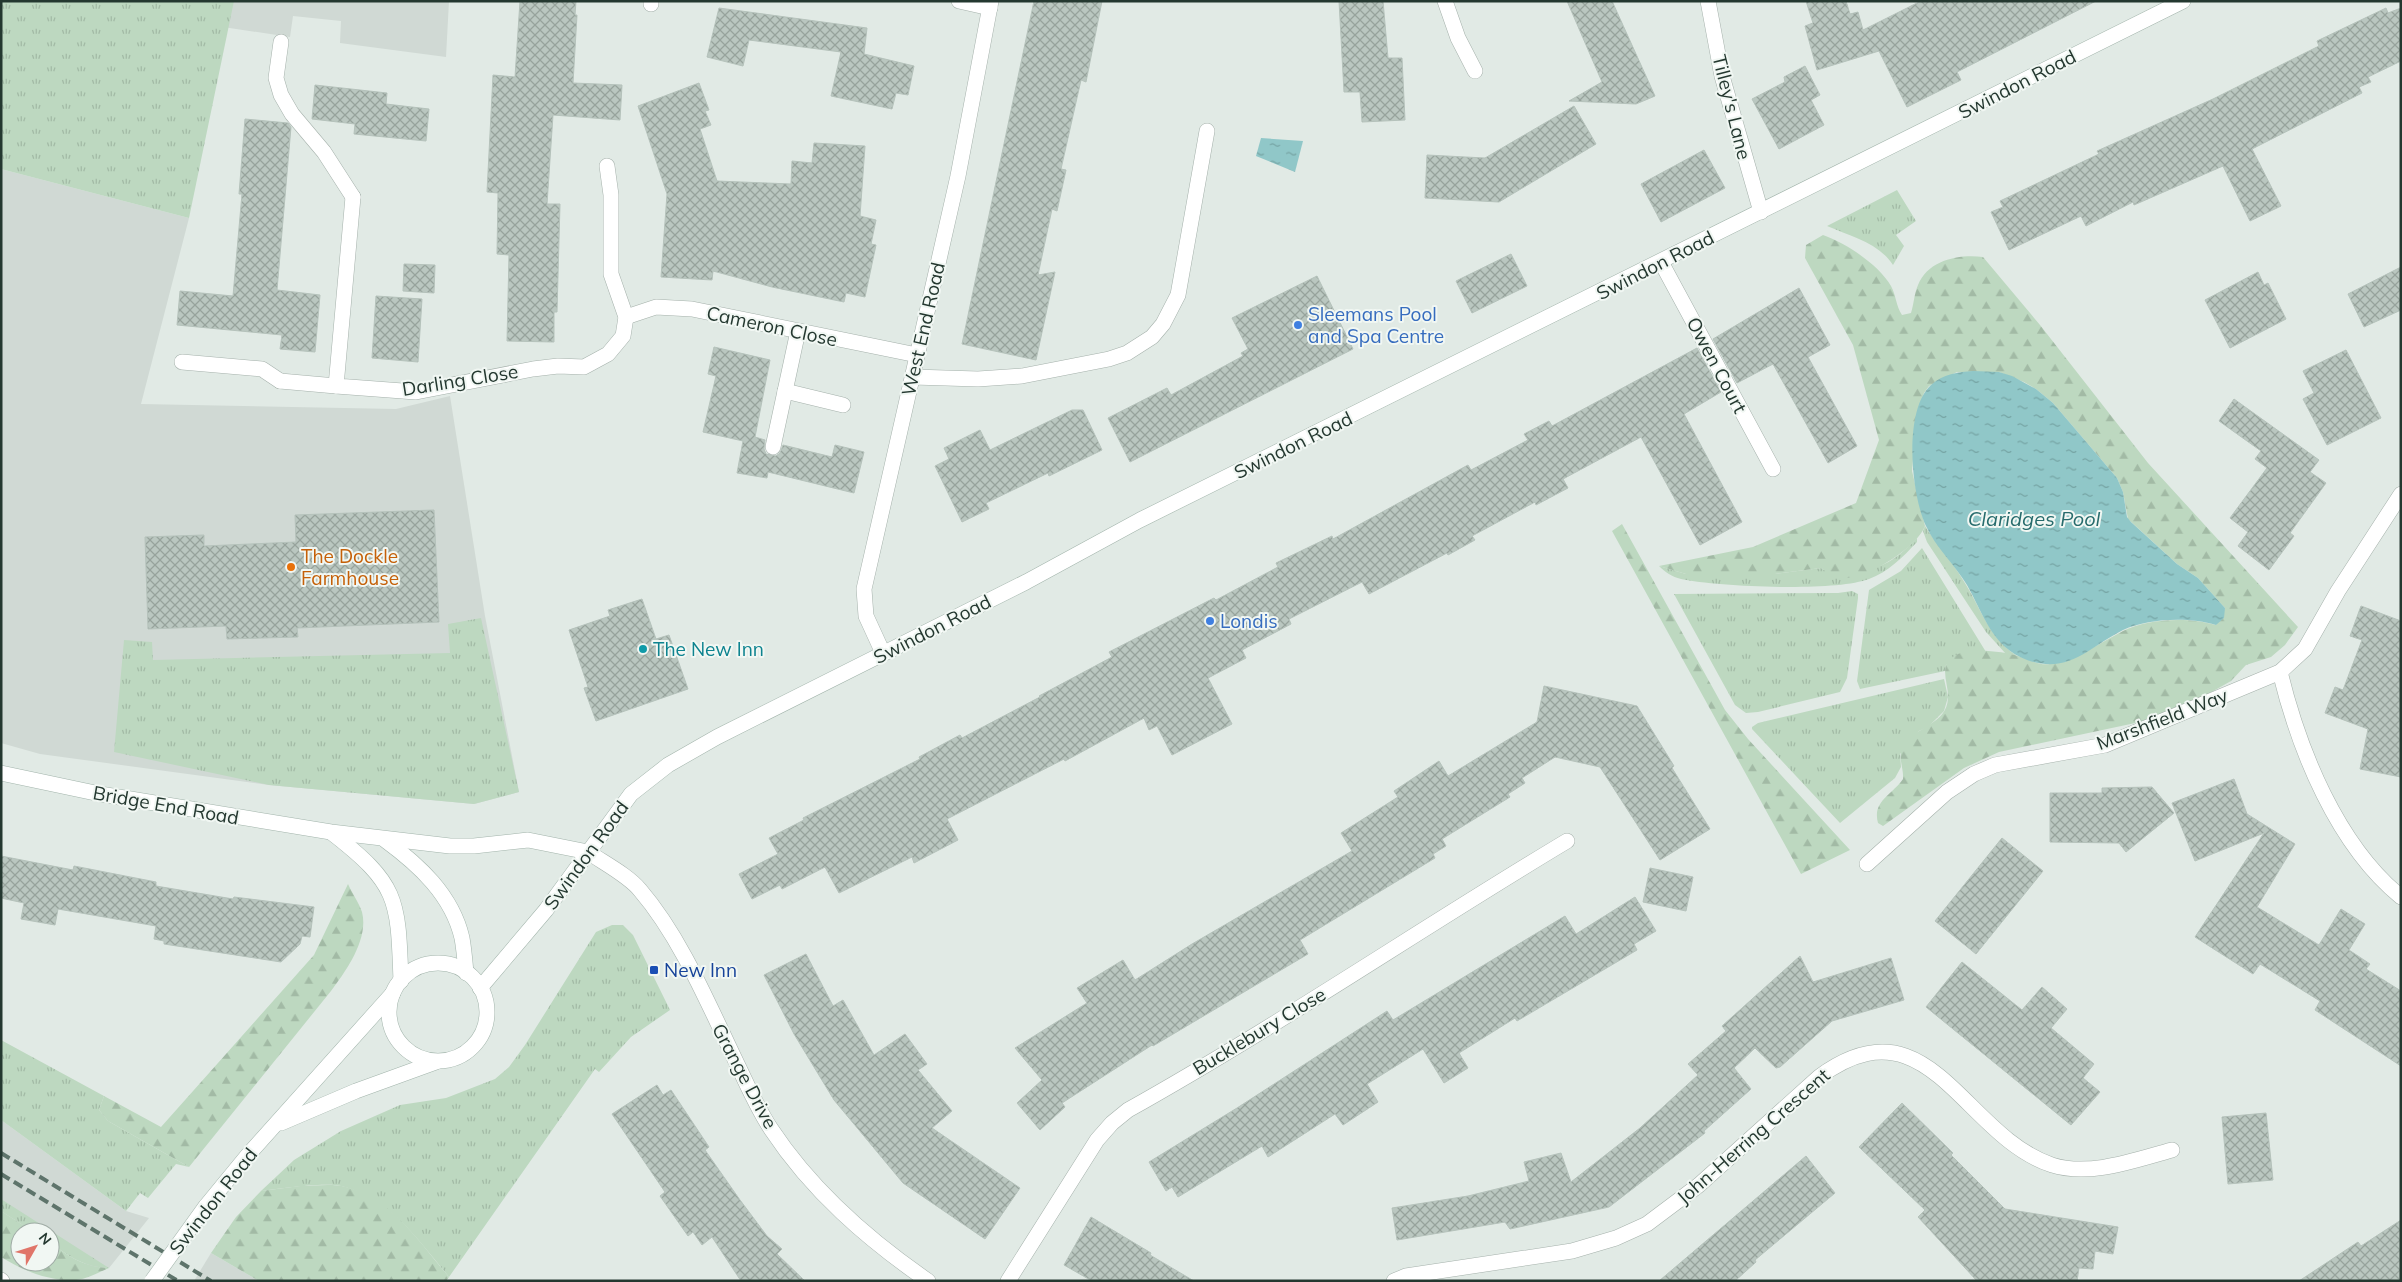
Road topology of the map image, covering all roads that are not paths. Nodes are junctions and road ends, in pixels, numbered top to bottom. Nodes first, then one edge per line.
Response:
1 (959, 1) edge
2 (1445, 1) edge
3 (1708, 1) edge
4 (2183, 1) edge
5 (991, 4) edge
6 (281, 42) dead end
7 (1475, 71) dead end
8 (1207, 131) dead end
9 (607, 166) dead end
10 (1761, 212) junction
11 (1661, 262) junction
12 (626, 317) junction
13 (798, 331) junction
14 (917, 355) junction
15 (182, 362) dead end
16 (913, 377) junction
17 (336, 386) junction
18 (785, 391) junction
19 (842, 405) dead end
20 (773, 447) dead end
21 (1773, 469) dead end
22 (2400, 499) edge
23 (883, 653) junction
24 (2280, 672) junction
25 (1, 773) edge
26 (331, 832) junction
27 (384, 839) junction
28 (1567, 841) dead end
29 (588, 852) junction
30 (1868, 864) dead end
31 (2400, 895) edge
32 (466, 972) junction
33 (397, 986) junction
34 (480, 988) junction
35 (438, 1061) junction
36 (277, 1125) junction
37 (2172, 1150) dead end
38 (152, 1281) edge
39 (928, 1281) edge
40 (1008, 1281) edge
41 (1394, 1281) edge

1 - 5 street
2 - 7 street
3 - 10 street, Tilley's Lane
4 - 10 street, Swindon Road
5 - 14 street, West End Road
6 - 17 street
8 - 16 street
9 - 12 street
10 - 11 street, Swindon Road
11 - 21 street, Owen Court
11 - 23 street, Swindon Road
12 - 13 street, Cameron Close
12 - 17 street, Darling Close
13 - 14 street, Cameron Close
13 - 18 street
14 - 16 street, West End Road
15 - 17 street, Darling Close
16 - 23 street, West End Road
18 - 19 street
18 - 20 street
22 - 24 street, Marshfield Way
23 - 29 street, Swindon Road
24 - 30 street, Marshfield Way
24 - 31 street
25 - 26 street, Bridge End Road
26 - 27 street, Bridge End Road
26 - 33 street
27 - 29 street, Bridge End Road
27 - 32 street
28 - 40 street, Bucklebury Close
29 - 34 street, Swindon Road
29 - 39 street, Grange Drive
32 - 33 street
32 - 34 street
33 - 35 street
33 - 36 street, Swindon Road
34 - 35 street
35 - 36 street, Swindon Road
36 - 38 street, Swindon Road, bridge
37 - 41 street, John-Herring Crescent

